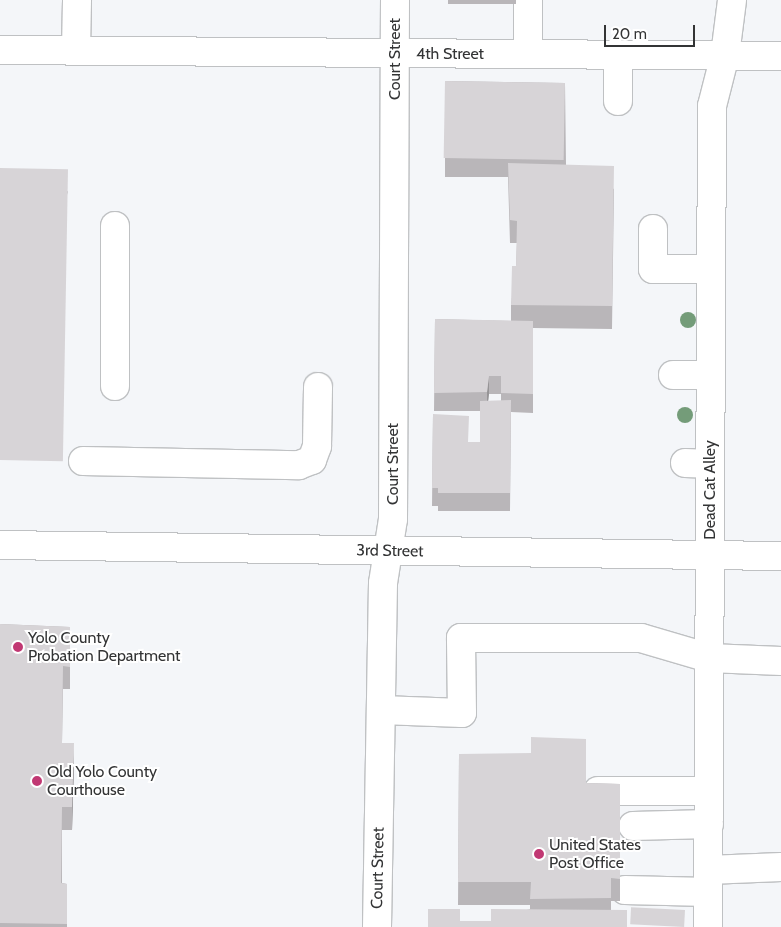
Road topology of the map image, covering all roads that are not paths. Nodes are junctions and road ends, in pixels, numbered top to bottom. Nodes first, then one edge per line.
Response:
1 (77, 0) edge
2 (395, 0) edge
3 (528, 0) edge
4 (732, 0) edge
5 (76, 49) junction
6 (0, 50) edge
7 (395, 53) junction
8 (528, 54) junction
9 (618, 54) junction
10 (725, 55) junction
11 (781, 56) edge
12 (618, 101) dead end
13 (115, 226) dead end
14 (653, 229) dead end
15 (711, 269) junction
16 (673, 375) dead end
17 (710, 375) junction
18 (115, 386) dead end
19 (318, 387) dead end
20 (83, 461) dead end
21 (0, 545) edge
22 (388, 551) junction
23 (710, 555) junction
24 (781, 556) edge
25 (710, 658) junction
26 (781, 661) edge
27 (381, 710) junction
28 (598, 791) edge
29 (709, 791) junction
30 (709, 824) junction
31 (633, 826) dead end
32 (781, 867) edge
33 (708, 881) junction
34 (625, 890) dead end
35 (377, 927) edge
36 (708, 927) edge

1 - 5 street
2 - 7 street, Court Street
3 - 8 street
4 - 10 street, Dead Cat Alley
5 - 6 street, 4th Street
5 - 7 street, 4th Street
7 - 8 street, 4th Street
7 - 22 street, Court Street
8 - 9 street, 4th Street
9 - 10 street, 4th Street
9 - 12 street
10 - 11 street, 4th Street
10 - 15 street, Dead Cat Alley
13 - 18 street
14 - 15 street
15 - 17 street, Dead Cat Alley
16 - 17 street
17 - 23 street, Dead Cat Alley
19 - 20 street
21 - 22 street, 3rd Street
22 - 23 street, 3rd Street
22 - 27 street, Court Street
23 - 24 street, 3rd Street
23 - 25 street, Dead Cat Alley
25 - 26 street
25 - 27 street
25 - 29 street, Dead Cat Alley
27 - 35 street, Court Street
28 - 29 street
29 - 30 street, Dead Cat Alley
30 - 31 street
30 - 33 street, Dead Cat Alley
32 - 33 street
33 - 34 street
33 - 36 street, Dead Cat Alley

